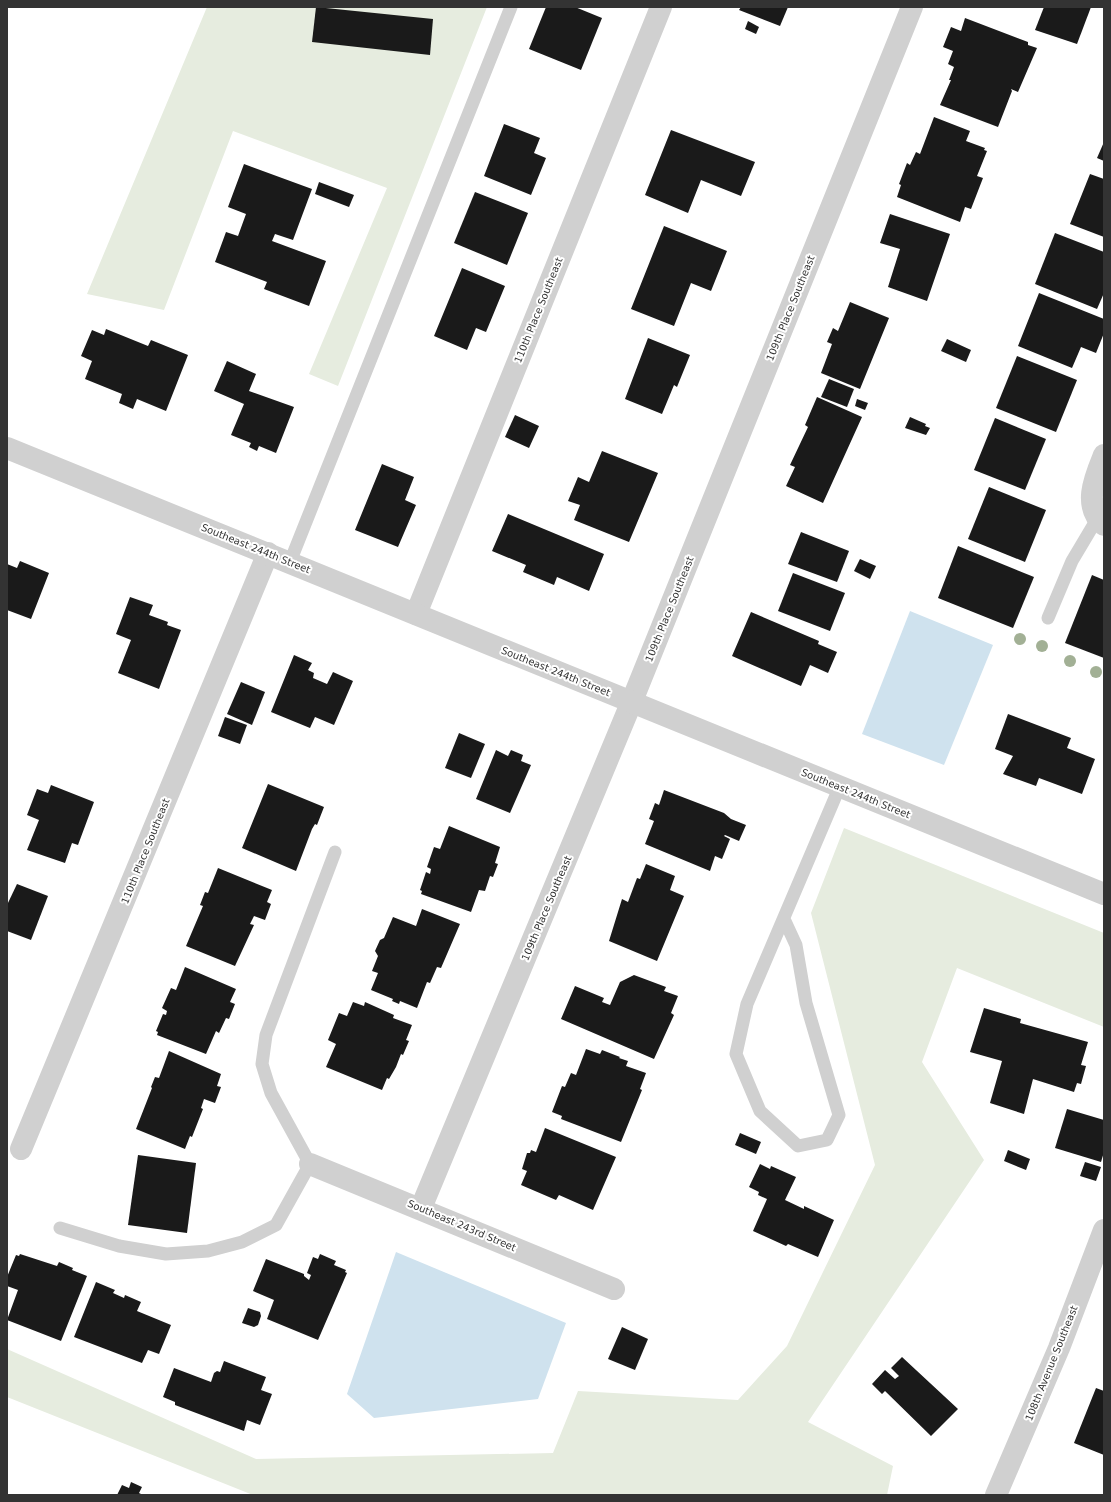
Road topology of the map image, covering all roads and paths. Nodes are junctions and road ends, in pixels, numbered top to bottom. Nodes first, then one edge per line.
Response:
1 (511, 7) edge
2 (661, 7) edge
3 (912, 7) edge
4 (7, 448) edge
5 (1104, 455) edge
6 (1101, 522) edge
7 (268, 553) junction
8 (290, 562) junction
9 (416, 614) junction
10 (1048, 618) dead end
11 (632, 701) junction
12 (840, 786) junction
13 (335, 852) dead end
14 (1104, 894) edge
15 (784, 919) junction
16 (22, 1149) dead end
17 (310, 1164) junction
18 (421, 1208) junction
19 (60, 1228) dead end
20 (1104, 1230) edge
21 (614, 1289) dead end
22 (996, 1495) edge

1 - 8 lane
2 - 9 street, 110th Place Southeast
3 - 11 street, 109th Place Southeast
4 - 7 street, Southeast 244th Street
5 - 6 street
6 - 10 lane
7 - 8 street, Southeast 244th Street
7 - 16 street, 110th Place Southeast
8 - 9 street, Southeast 244th Street
9 - 11 street, Southeast 244th Street
11 - 12 street, Southeast 244th Street
11 - 18 street, 109th Place Southeast
12 - 14 street, Southeast 244th Street
12 - 15 lane
13 - 17 lane
15 - 15 lane
17 - 18 street, Southeast 243rd Street
17 - 19 lane
18 - 21 street, Southeast 243rd Street
20 - 22 street, 108th Avenue Southeast

